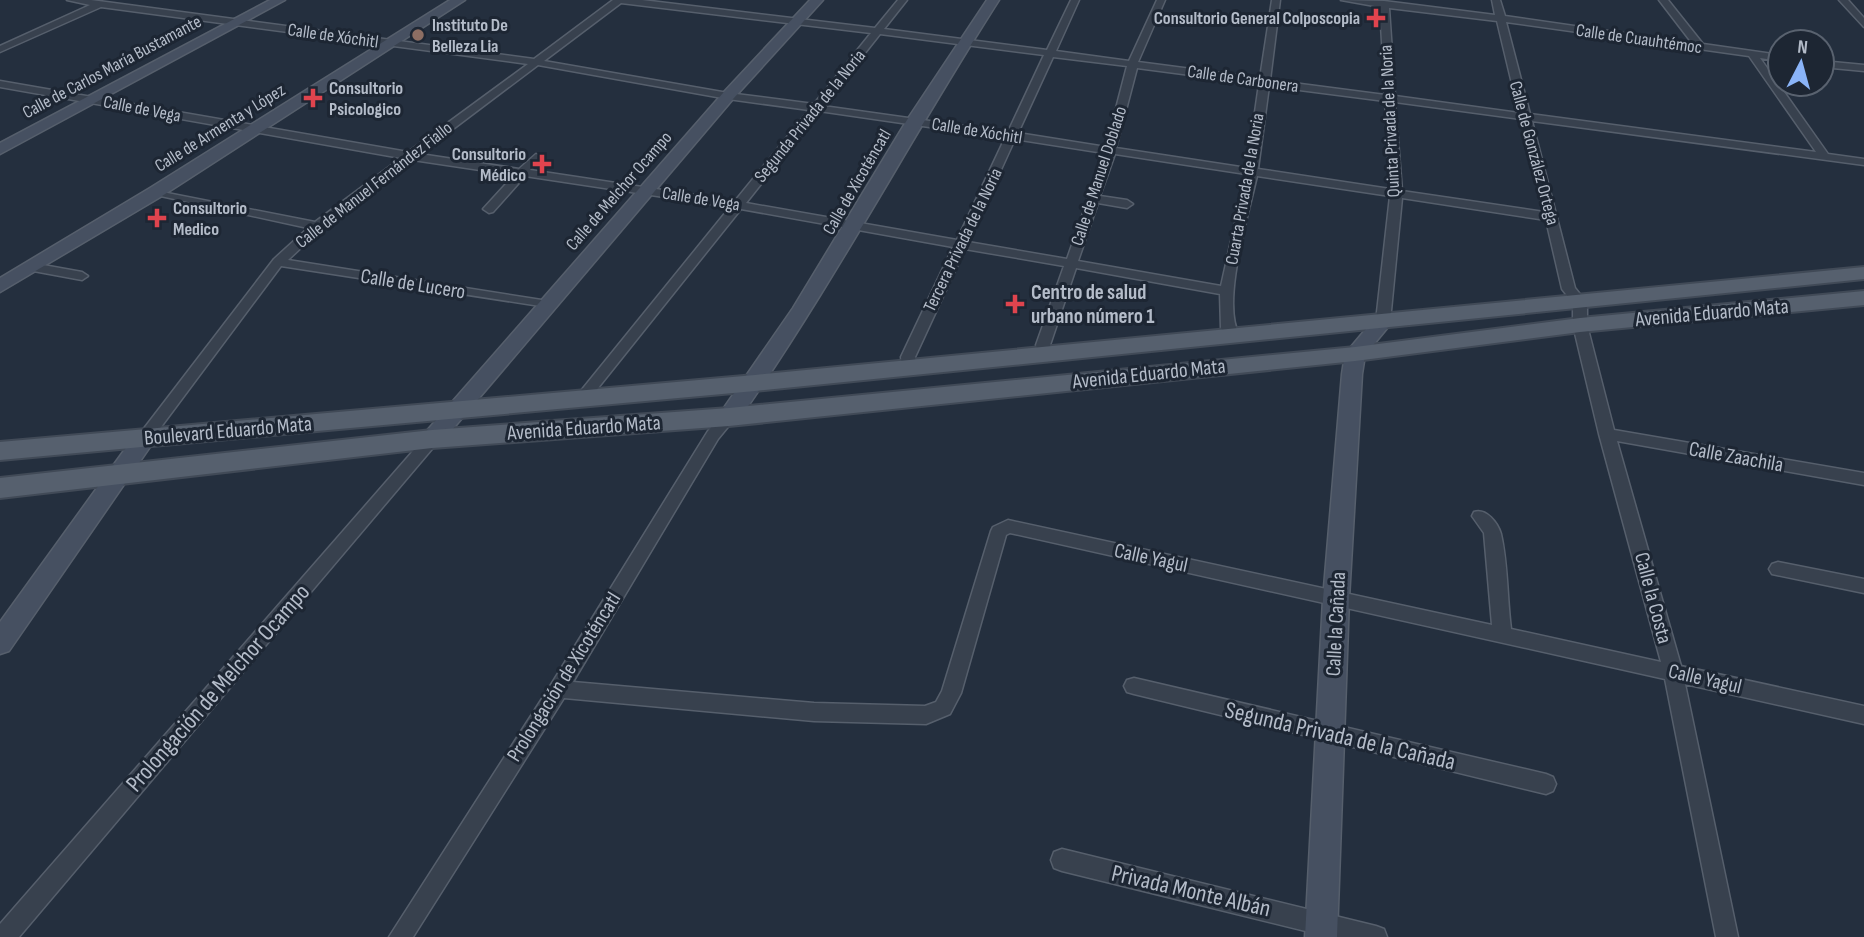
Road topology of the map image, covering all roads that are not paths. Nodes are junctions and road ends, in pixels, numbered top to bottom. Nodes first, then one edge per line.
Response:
1 (71, 0) edge
2 (108, 0) edge
3 (279, 0) edge
4 (459, 0) edge
5 (620, 0) edge
6 (720, 0) edge
7 (817, 0) edge
8 (903, 0) edge
9 (993, 0) edge
10 (1075, 0) edge
11 (1161, 0) edge
12 (1276, 0) edge
13 (1345, 0) edge
14 (1496, 0) edge
15 (1663, 0) edge
16 (1841, 1) edge
17 (1384, 4) junction
18 (98, 5) junction
19 (708, 11) junction
20 (1498, 18) junction
21 (796, 22) junction
22 (237, 23) junction
23 (1864, 24) edge
24 (878, 31) junction
25 (967, 41) junction
26 (386, 44) junction
27 (1701, 48) junction
28 (0, 50) edge
29 (1048, 52) junction
30 (1753, 55) junction
31 (1766, 56) edge
32 (536, 62) junction
33 (1133, 63) junction
34 (1836, 65) edge
35 (1864, 68) edge
36 (1263, 82) junction
37 (0, 83) edge
38 (728, 96) junction
39 (1388, 98) junction
40 (93, 99) junction
41 (814, 108) junction
42 (1524, 116) junction
43 (915, 121) junction
44 (255, 130) junction
45 (1013, 138) junction
46 (0, 149) edge
47 (1110, 152) junction
48 (410, 156) junction
49 (536, 157) dead end
50 (1825, 157) junction
51 (1864, 162) edge
52 (520, 173) junction
53 (1252, 174) junction
54 (649, 190) junction
55 (156, 192) junction
56 (1396, 195) junction
57 (1094, 199) junction
58 (1127, 204) dead end
59 (739, 205) junction
60 (489, 209) dead end
61 (1551, 217) junction
62 (317, 226) junction
63 (855, 226) junction
64 (959, 244) junction
65 (278, 262) junction
66 (1070, 263) junction
67 (32, 267) junction
68 (1864, 273) edge
69 (82, 276) dead end
70 (0, 286) edge
71 (1226, 291) junction
72 (1864, 298) edge
73 (548, 305) junction
74 (1580, 314) junction
75 (1383, 321) junction
76 (1233, 336) junction
77 (1044, 353) junction
78 (1355, 354) junction
79 (909, 367) junction
80 (755, 383) junction
81 (585, 395) junction
82 (456, 410) junction
83 (729, 417) junction
84 (1607, 434) junction
85 (144, 439) junction
86 (432, 439) junction
87 (78, 444) junction
88 (0, 452) edge
89 (0, 460) edge
90 (118, 477) junction
91 (1864, 479) edge
92 (0, 488) edge
93 (1480, 516) dead end
94 (1778, 569) dead end
95 (1864, 586) edge
96 (1336, 599) junction
97 (1502, 633) junction
98 (0, 643) edge
99 (1673, 671) junction
100 (1134, 686) dead end
101 (558, 689) junction
102 (1864, 715) edge
103 (1330, 735) junction
104 (1546, 784) dead end
105 (1062, 860) dead end
106 (1321, 930) edge
107 (4, 937) edge
108 (400, 937) edge
109 (1376, 937) edge
110 (1727, 937) edge

1 - 18 street, Calle de Xóchitl
2 - 18 street
3 - 22 main road, Calle de Carlos María Bustamante
4 - 26 main road, Calle de Armenta y López
5 - 19 street, Calle de Carbonera
5 - 32 street, Calle de Manuel Fernández Fiallo
6 - 19 street
7 - 21 main road, Calle de Melchor Ocampo
8 - 24 street, Segunda Privada de la Noria
9 - 25 main road, Calle de Xicoténcatl
10 - 29 street, Tercera Privada de la Noria
11 - 33 street, Calle de Manuel Doblado
12 - 36 street, Cuarta Privada de la Noria
13 - 17 street, Calle de Cuauhtémoc
14 - 20 street, Calle de González Ortega
15 - 27 street
16 - 23 street
17 - 20 street, Calle de Cuauhtémoc
17 - 39 street, Quinta Privada de la Noria
18 - 22 street, Calle de Xóchitl
18 - 28 street
19 - 21 street, Calle de Carbonera
20 - 27 street, Calle de Cuauhtémoc
20 - 42 street, Calle de González Ortega
21 - 24 street, Calle de Carbonera
21 - 38 main road, Calle de Melchor Ocampo
22 - 26 street, Calle de Xóchitl
22 - 40 street, Calle de Carlos María Bustamante
24 - 25 street, Calle de Carbonera
24 - 41 street, Segunda Privada de la Noria
25 - 29 street, Calle de Carbonera
25 - 43 main road, Calle de Xicoténcatl
26 - 32 street, Calle de Xóchitl
26 - 44 main road, Calle de Armenta y López
27 - 30 street, Calle de Cuauhtémoc
29 - 33 street, Calle de Carbonera
29 - 45 street, Tercera Privada de la Noria
30 - 31 street, Calle de Cuauhtémoc
30 - 50 street
32 - 38 street, Calle de Xóchitl
32 - 48 street, Calle de Manuel Fernández Fiallo
33 - 36 street, Calle de Carbonera
33 - 47 street, Calle de Manuel Doblado
34 - 35 street
36 - 39 street, Calle de Carbonera
36 - 53 street, Cuarta Privada de la Noria
37 - 40 street, Calle de Vega
38 - 41 street, Calle de Xóchitl
38 - 54 main road, Calle de Melchor Ocampo
39 - 42 street, Calle de Carbonera
39 - 56 street, Quinta Privada de la Noria
40 - 44 street, Calle de Vega
40 - 46 street, Calle de Carlos María Bustamante
41 - 43 street, Calle de Xóchitl
41 - 59 street, Segunda Privada de la Noria
42 - 50 street, Calle de Carbonera
42 - 61 street, Calle de González Ortega
43 - 45 street, Calle de Xóchitl
43 - 63 main road, Calle de Xicoténcatl
44 - 48 street, Calle de Vega
44 - 55 main road, Calle de Armenta y López
45 - 47 street, Calle de Xóchitl
45 - 64 street, Tercera Privada de la Noria
47 - 53 street, Calle de Xóchitl
47 - 57 street, Calle de Manuel Doblado
48 - 52 street, Calle de Vega
48 - 62 street, Calle de Manuel Fernández Fiallo
49 - 52 street
50 - 51 street, Calle de Carbonera
52 - 54 street, Calle de Vega
52 - 60 street
53 - 56 street, Calle de Xóchitl
53 - 71 street, Cuarta Privada de la Noria
54 - 59 street, Calle de Vega
54 - 73 main road, Calle de Melchor Ocampo
55 - 62 street
55 - 67 main road, Calle de Armenta y López
56 - 61 street, Calle de Xóchitl
56 - 75 street, Quinta Privada de la Noria
57 - 58 street
57 - 66 street, Calle de Manuel Doblado
59 - 63 street, Calle de Vega
59 - 81 street, Segunda Privada de la Noria
61 - 74 street, Calle de González Ortega
62 - 65 street, Calle de Manuel Fernández Fiallo
63 - 64 street, Calle de Vega
63 - 80 main road, Calle de Xicoténcatl
64 - 66 street, Calle de Vega
64 - 79 street, Tercera Privada de la Noria
65 - 73 street, Calle de Lucero
65 - 85 street, Calle de Manuel Fernández Fiallo
66 - 71 street, Calle de Vega
66 - 77 street, Calle de Manuel Doblado
67 - 69 street
67 - 70 main road, Calle de Armenta y López
68 - 74 main road, Avenida Eduardo Mata
71 - 76 street, Cuarta Privada de la Noria
72 - 74 main road, Avenida Eduardo Mata
73 - 82 main road, Calle de Melchor Ocampo
74 - 75 main road, Avenida Eduardo Mata
74 - 78 main road, Avenida Eduardo Mata
74 - 84 street, Calle la Costa
75 - 76 main road, Avenida Eduardo Mata
75 - 78 main road
76 - 77 main road, Avenida Eduardo Mata
77 - 79 main road, Avenida Eduardo Mata
78 - 83 main road, Avenida Eduardo Mata
78 - 96 main road, Calle la Cañada
79 - 80 main road, Avenida Eduardo Mata
80 - 81 main road, Avenida Eduardo Mata
80 - 83 main road, Calle de Xicoténcatl
81 - 82 main road, Avenida Eduardo Mata
82 - 85 main road, Boulevard Eduardo Mata
82 - 86 main road, Calle de Melchor Ocampo
83 - 86 main road, Avenida Eduardo Mata
83 - 101 street, Prolongación de Xicoténcatl
84 - 91 street, Calle Zaachila
84 - 99 street, Calle la Costa
85 - 87 main road, Boulevard Eduardo Mata
85 - 90 main road, Calle de Manuel Fernández Fiallo
86 - 90 main road, Boulevard Eduardo Mata
86 - 107 street, Prolongación de Melchor Ocampo
87 - 88 main road, Boulevard Eduardo Mata
87 - 89 main road
90 - 92 main road, Boulevard Eduardo Mata
90 - 98 main road, Calle de Manuel Fernández Fiallo
93 - 97 street
94 - 95 street
96 - 97 street, Calle Yagul
96 - 101 street, Calle Yagul
96 - 103 main road, Calle la Cañada
97 - 99 street, Calle Yagul
99 - 102 street, Calle Yagul
99 - 110 street, Calle la Costa
100 - 103 street, Segunda Privada de la Cañada
101 - 108 street, Prolongación de Xicoténcatl
103 - 104 street, Segunda Privada de la Cañada
103 - 106 main road, Calle la Cañada
105 - 106 street, Privada Monte Albán
106 - 109 street, Privada Monte Albán

